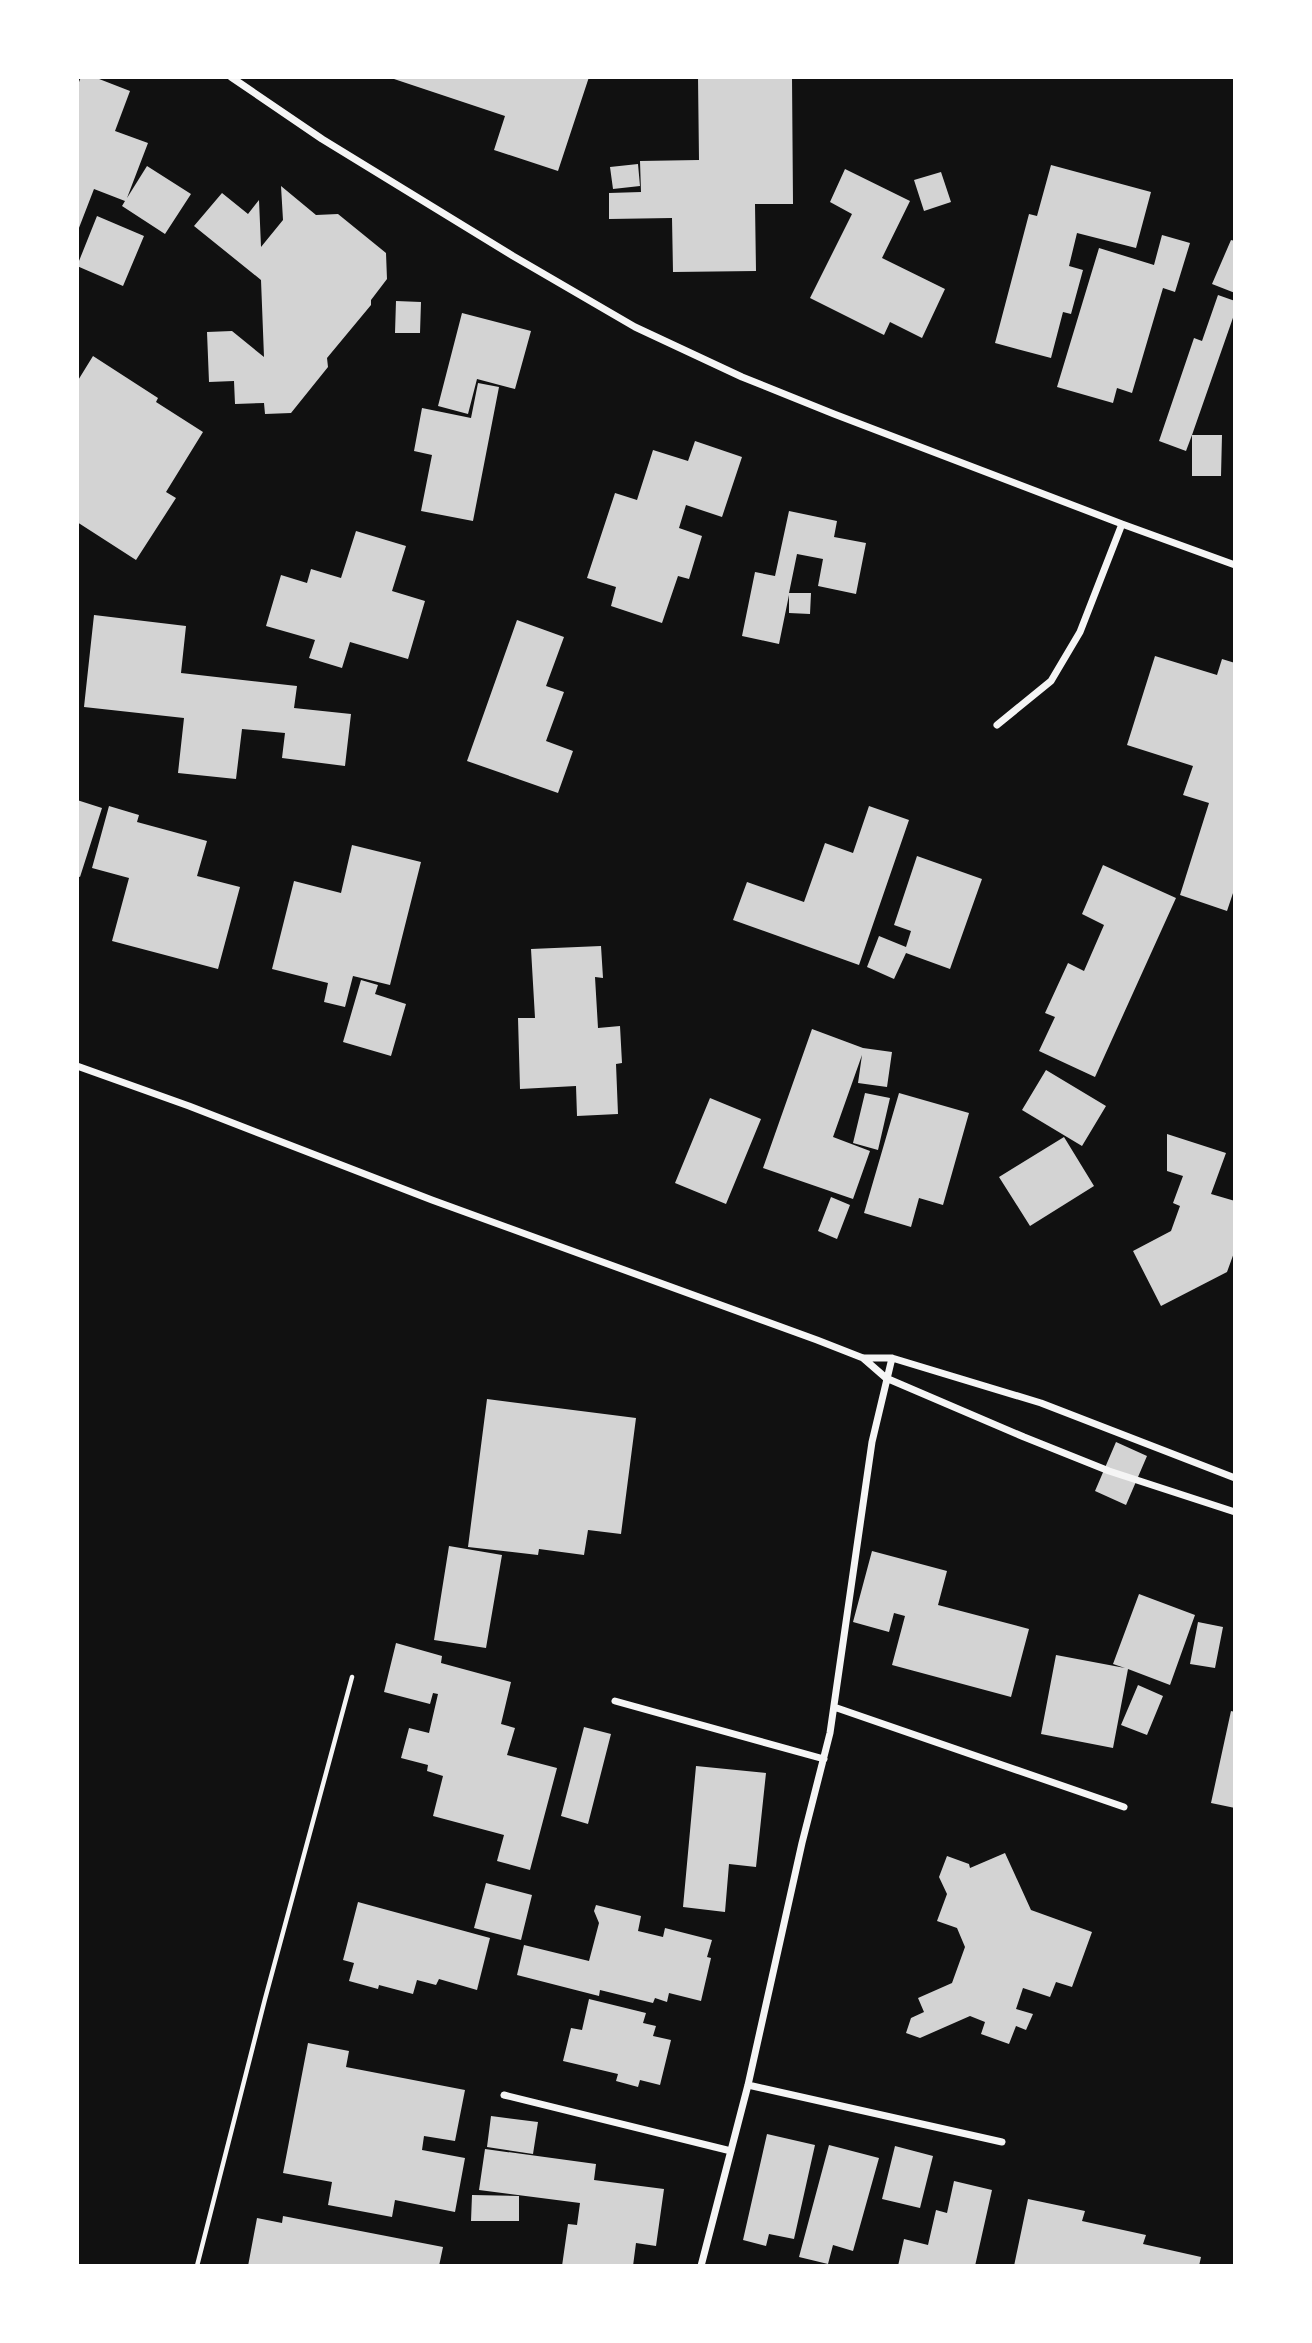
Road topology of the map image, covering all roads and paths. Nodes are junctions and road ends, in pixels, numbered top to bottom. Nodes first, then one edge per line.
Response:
1 (231, 77) edge
2 (1122, 524) junction
3 (1235, 565) edge
4 (998, 725) dead end
5 (77, 1066) edge
6 (863, 1358) junction
7 (892, 1358) junction
8 (886, 1378) junction
9 (1235, 1478) edge
10 (1235, 1512) edge
11 (352, 1677) dead end
12 (615, 1701) dead end
13 (834, 1707) junction
14 (824, 1759) junction
15 (1124, 1807) dead end
16 (748, 2085) junction
17 (504, 2095) dead end
18 (1002, 2142) dead end
19 (731, 2151) junction
20 (197, 2266) edge
21 (701, 2266) edge

1 - 2 street
2 - 3 street
2 - 4 street
5 - 6 street
6 - 7 street
6 - 8 street
7 - 8 street
7 - 9 street
8 - 10 street
8 - 13 street
11 - 20 path
12 - 14 street
13 - 14 street
13 - 15 street
14 - 16 street
16 - 18 street
16 - 19 street
17 - 19 street
19 - 21 street

